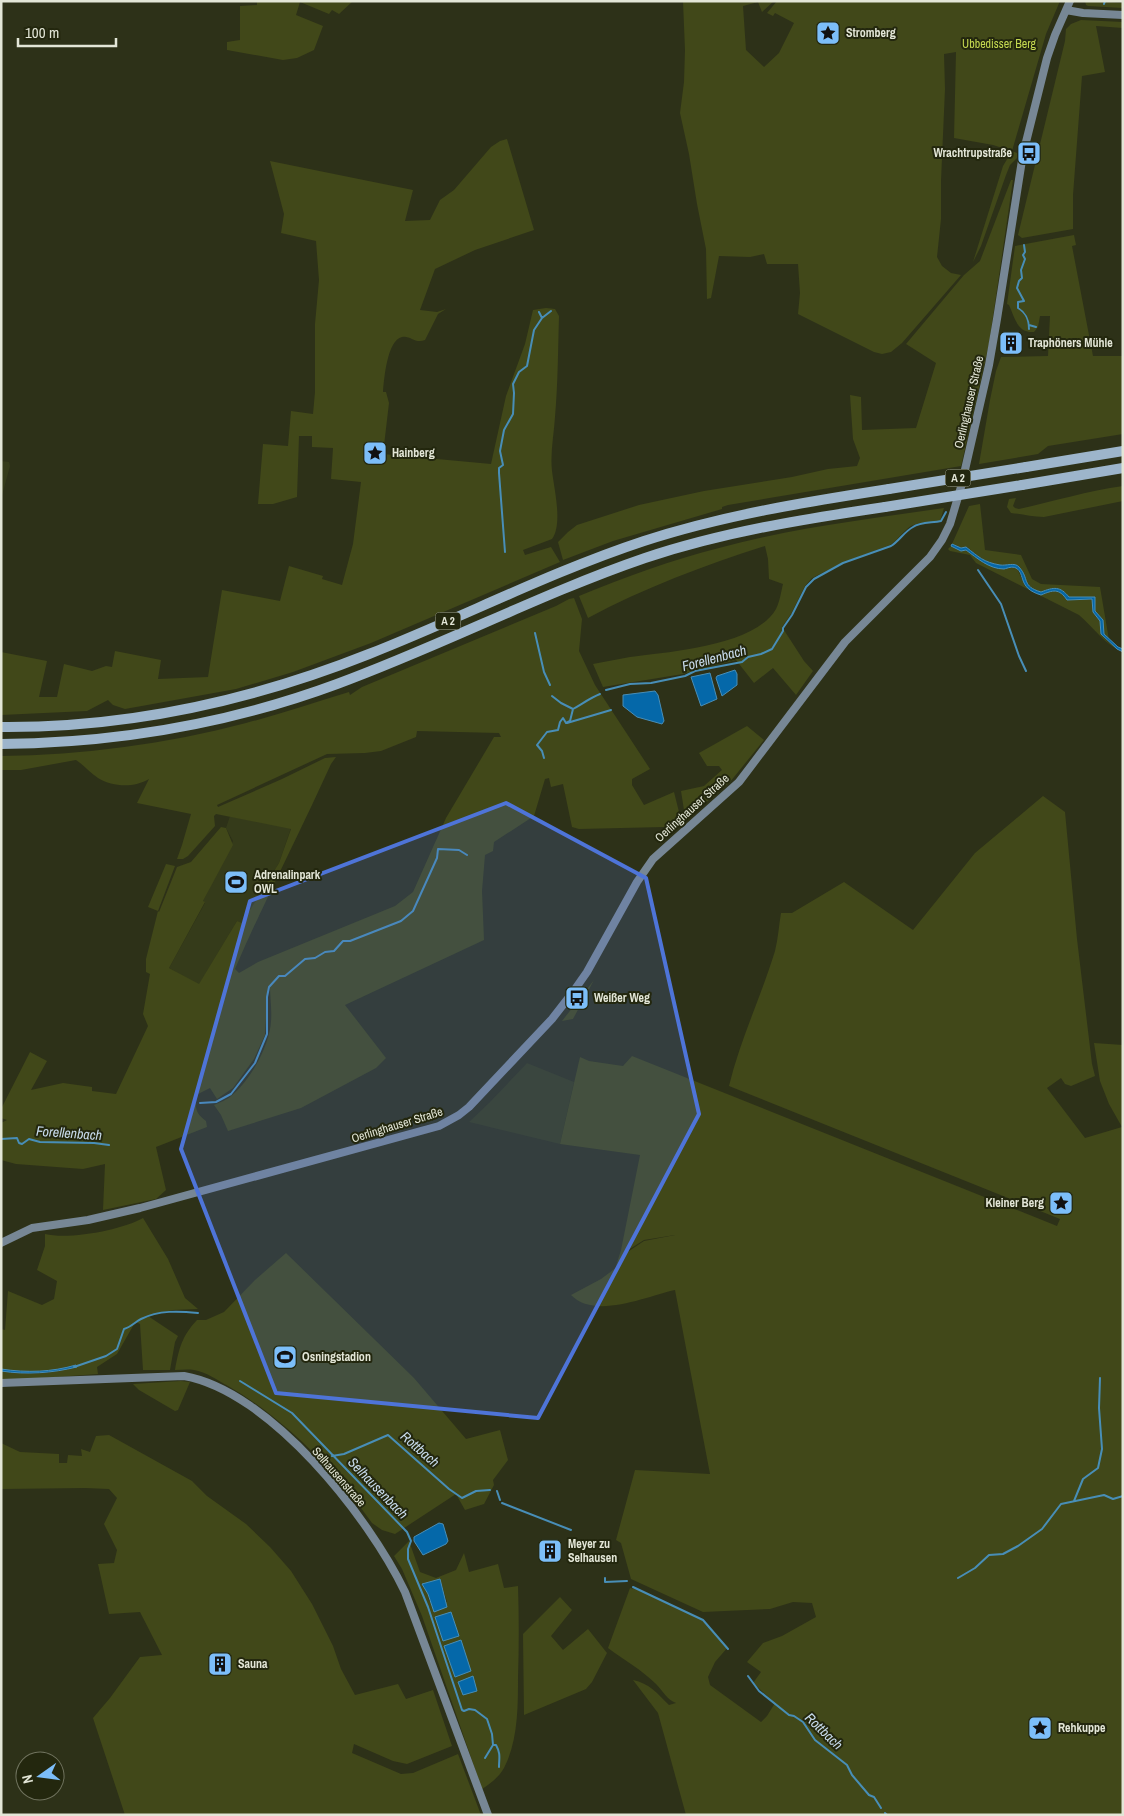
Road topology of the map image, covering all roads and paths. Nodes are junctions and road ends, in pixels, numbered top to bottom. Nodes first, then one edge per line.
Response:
1 (1070, 1) edge
2 (1066, 10) junction
3 (1123, 15) edge
4 (1123, 452) edge
5 (1123, 468) edge
6 (1, 727) edge
7 (1, 744) edge
8 (1, 1243) edge
9 (1, 1383) edge
10 (488, 1815) edge

1 - 2 main road, Oerlinghauser Straße
2 - 3 main road
2 - 8 main road, Oerlinghauser Straße
4 - 6 highway, A 2, bridge
5 - 7 highway, A 2, bridge
9 - 10 main road, Selhausenstraße

